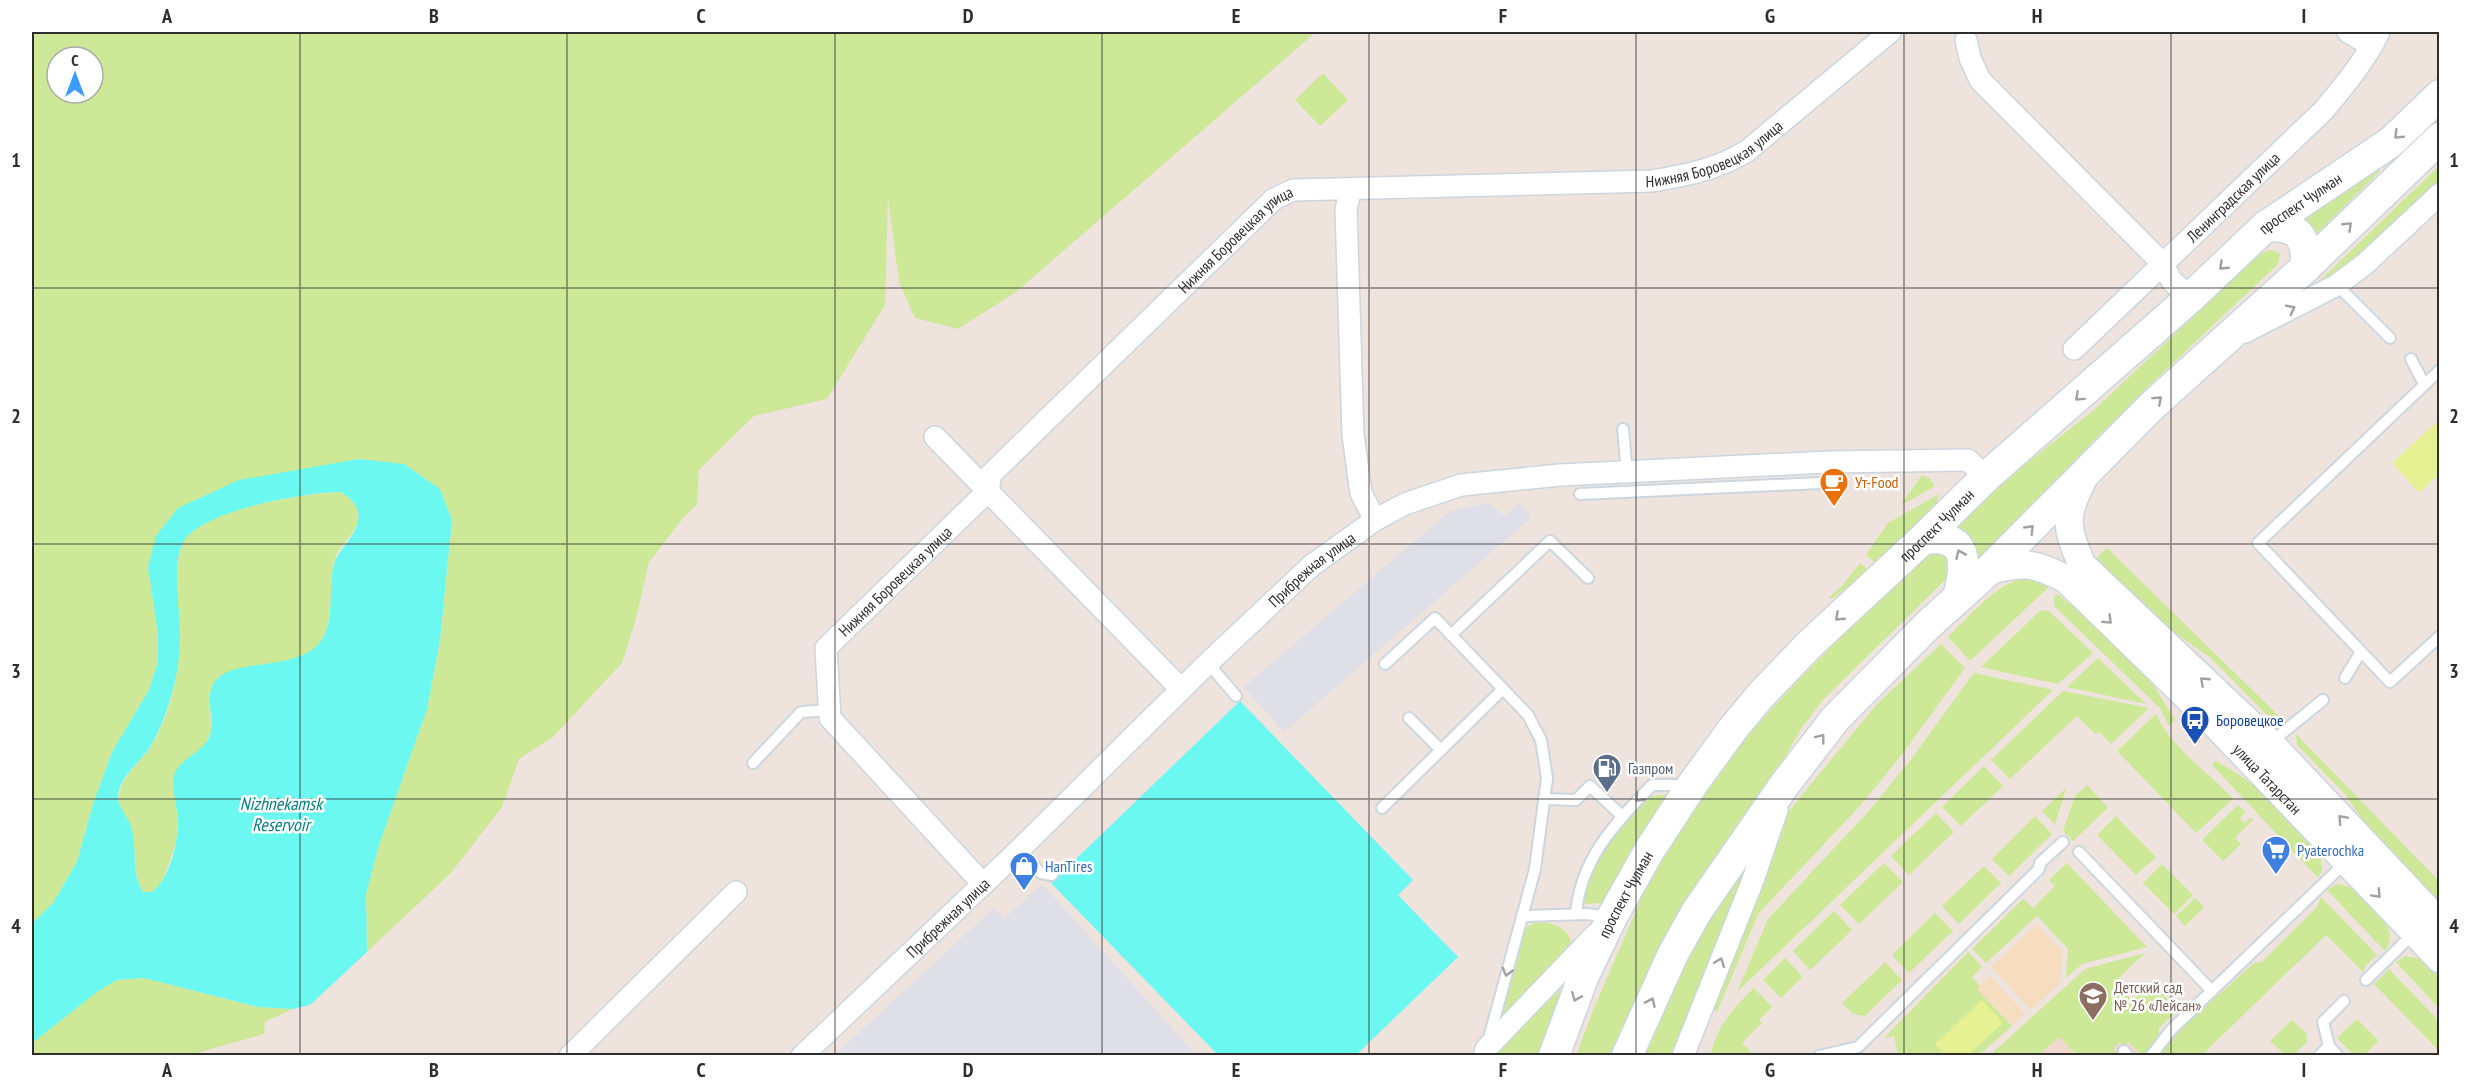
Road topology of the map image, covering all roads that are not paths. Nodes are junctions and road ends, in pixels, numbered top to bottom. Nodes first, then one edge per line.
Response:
1 (1890, 32) edge
2 (2349, 32) edge
3 (1966, 34) edge
4 (2375, 39) edge
5 (2439, 94) edge
6 (2439, 138) edge
7 (1351, 189) junction
8 (2439, 194) edge
9 (2266, 226) junction
10 (2162, 263) junction
11 (2306, 267) junction
12 (2337, 285) junction
13 (2190, 298) junction
14 (2390, 338) dead end
15 (2220, 345) junction
16 (2074, 349) dead end
17 (2411, 359) dead end
18 (2439, 370) edge
19 (2424, 384) junction
20 (1623, 429) dead end
21 (935, 437) dead end
22 (2087, 471) junction
23 (1627, 472) junction
24 (1986, 477) junction
25 (1841, 482) dead end
26 (988, 491) junction
27 (1580, 494) dead end
28 (1375, 520) junction
29 (1923, 539) junction
30 (1989, 570) junction
31 (2074, 572) junction
32 (1588, 578) dead end
33 (1958, 597) junction
34 (1451, 635) junction
35 (2439, 636) edge
36 (2360, 653) junction
37 (1208, 663) junction
38 (1385, 664) dead end
39 (2345, 678) dead end
40 (1181, 689) junction
41 (1503, 689) junction
42 (1236, 696) dead end
43 (2324, 700) dead end
44 (830, 714) junction
45 (1409, 718) dead end
46 (2270, 743) junction
47 (1441, 750) junction
48 (753, 763) dead end
49 (1785, 784) junction
50 (1692, 785) junction
51 (1544, 799) junction
52 (1382, 808) dead end
53 (1622, 816) junction
54 (2063, 842) dead end
55 (1019, 850) junction
56 (2079, 852) dead end
57 (2346, 861) junction
58 (1052, 875) dead end
59 (983, 884) junction
60 (736, 892) dead end
61 (1576, 914) junction
62 (1522, 916) junction
63 (1612, 917) junction
64 (2439, 923) edge
65 (2414, 933) junction
66 (2439, 959) edge
67 (2366, 980) dead end
68 (2212, 990) junction
69 (2344, 1001) dead end
70 (2329, 1046) junction
71 (1862, 1051) edge
72 (1483, 1053) edge
73 (1687, 1053) edge
74 (570, 1056) edge
75 (801, 1056) edge
76 (1554, 1056) edge
77 (1627, 1056) edge
78 (1819, 1056) edge
79 (2151, 1056) edge
80 (2319, 1056) edge
81 (2338, 1056) edge

1 - 7 street, Нижняя Боровецкая улица
2 - 4 street
3 - 10 street
4 - 10 street, Ленинградская улица
5 -> 9 main road, проспект Чулман
11 -> 6 main road
7 - 26 street, Нижняя Боровецкая улица
7 - 28 street
8 - 12 street
9 - 11 main road
9 -> 13 main road, проспект Чулман
10 - 13 street
10 - 16 street, Ленинградская улица
11 - 15 main road
12 - 14 lane
15 -> 12 street
13 -> 24 main road, проспект Чулман
22 -> 15 main road
17 - 19 lane
18 - 19 lane
19 - 36 lane
20 - 23 lane
21 - 26 street
30 -> 22 main road
22 - 31 street
23 - 24 street, Прибрежная улица
23 - 28 street, Прибрежная улица
24 - 29 main road, проспект Чулман
25 - 27 lane
26 - 40 street
26 - 44 street, Нижняя Боровецкая улица
28 - 37 street, Прибрежная улица
33 -> 29 main road
29 -> 50 main road, проспект Чулман
30 - 31 street
30 - 33 main road
46 -> 31 street, улица Татарстан
31 -> 57 street, улица Татарстан
32 - 34 lane
49 -> 33 main road
34 - 38 lane
34 - 41 lane
35 - 36 lane
36 - 39 lane
37 - 40 street, Прибрежная улица
37 - 42 lane
40 - 55 street, Прибрежная улица
41 - 47 lane
41 - 51 lane
43 - 46 lane
44 - 48 lane
44 - 59 street
45 - 47 lane
64 -> 46 street, улица Татарстан
47 - 52 lane
73 -> 49 street
77 -> 49 main road
50 -> 53 lane
50 - 63 main road, проспект Чулман
51 - 53 lane
51 - 62 lane
53 - 61 lane
54 - 71 lane
55 - 58 lane
55 - 59 street, Прибрежная улица
56 - 68 lane
57 -> 65 street, улица Татарстан
57 - 68 lane
59 - 75 street, Прибрежная улица
60 - 74 street
61 - 62 lane
61 - 63 lane
62 -> 72 lane
63 - 72 street
63 -> 76 main road, проспект Чулман
65 - 66 street, улица Татарстан
65 - 67 lane
68 - 79 lane
69 - 70 lane
70 - 80 lane
70 - 81 lane
71 - 78 lane

